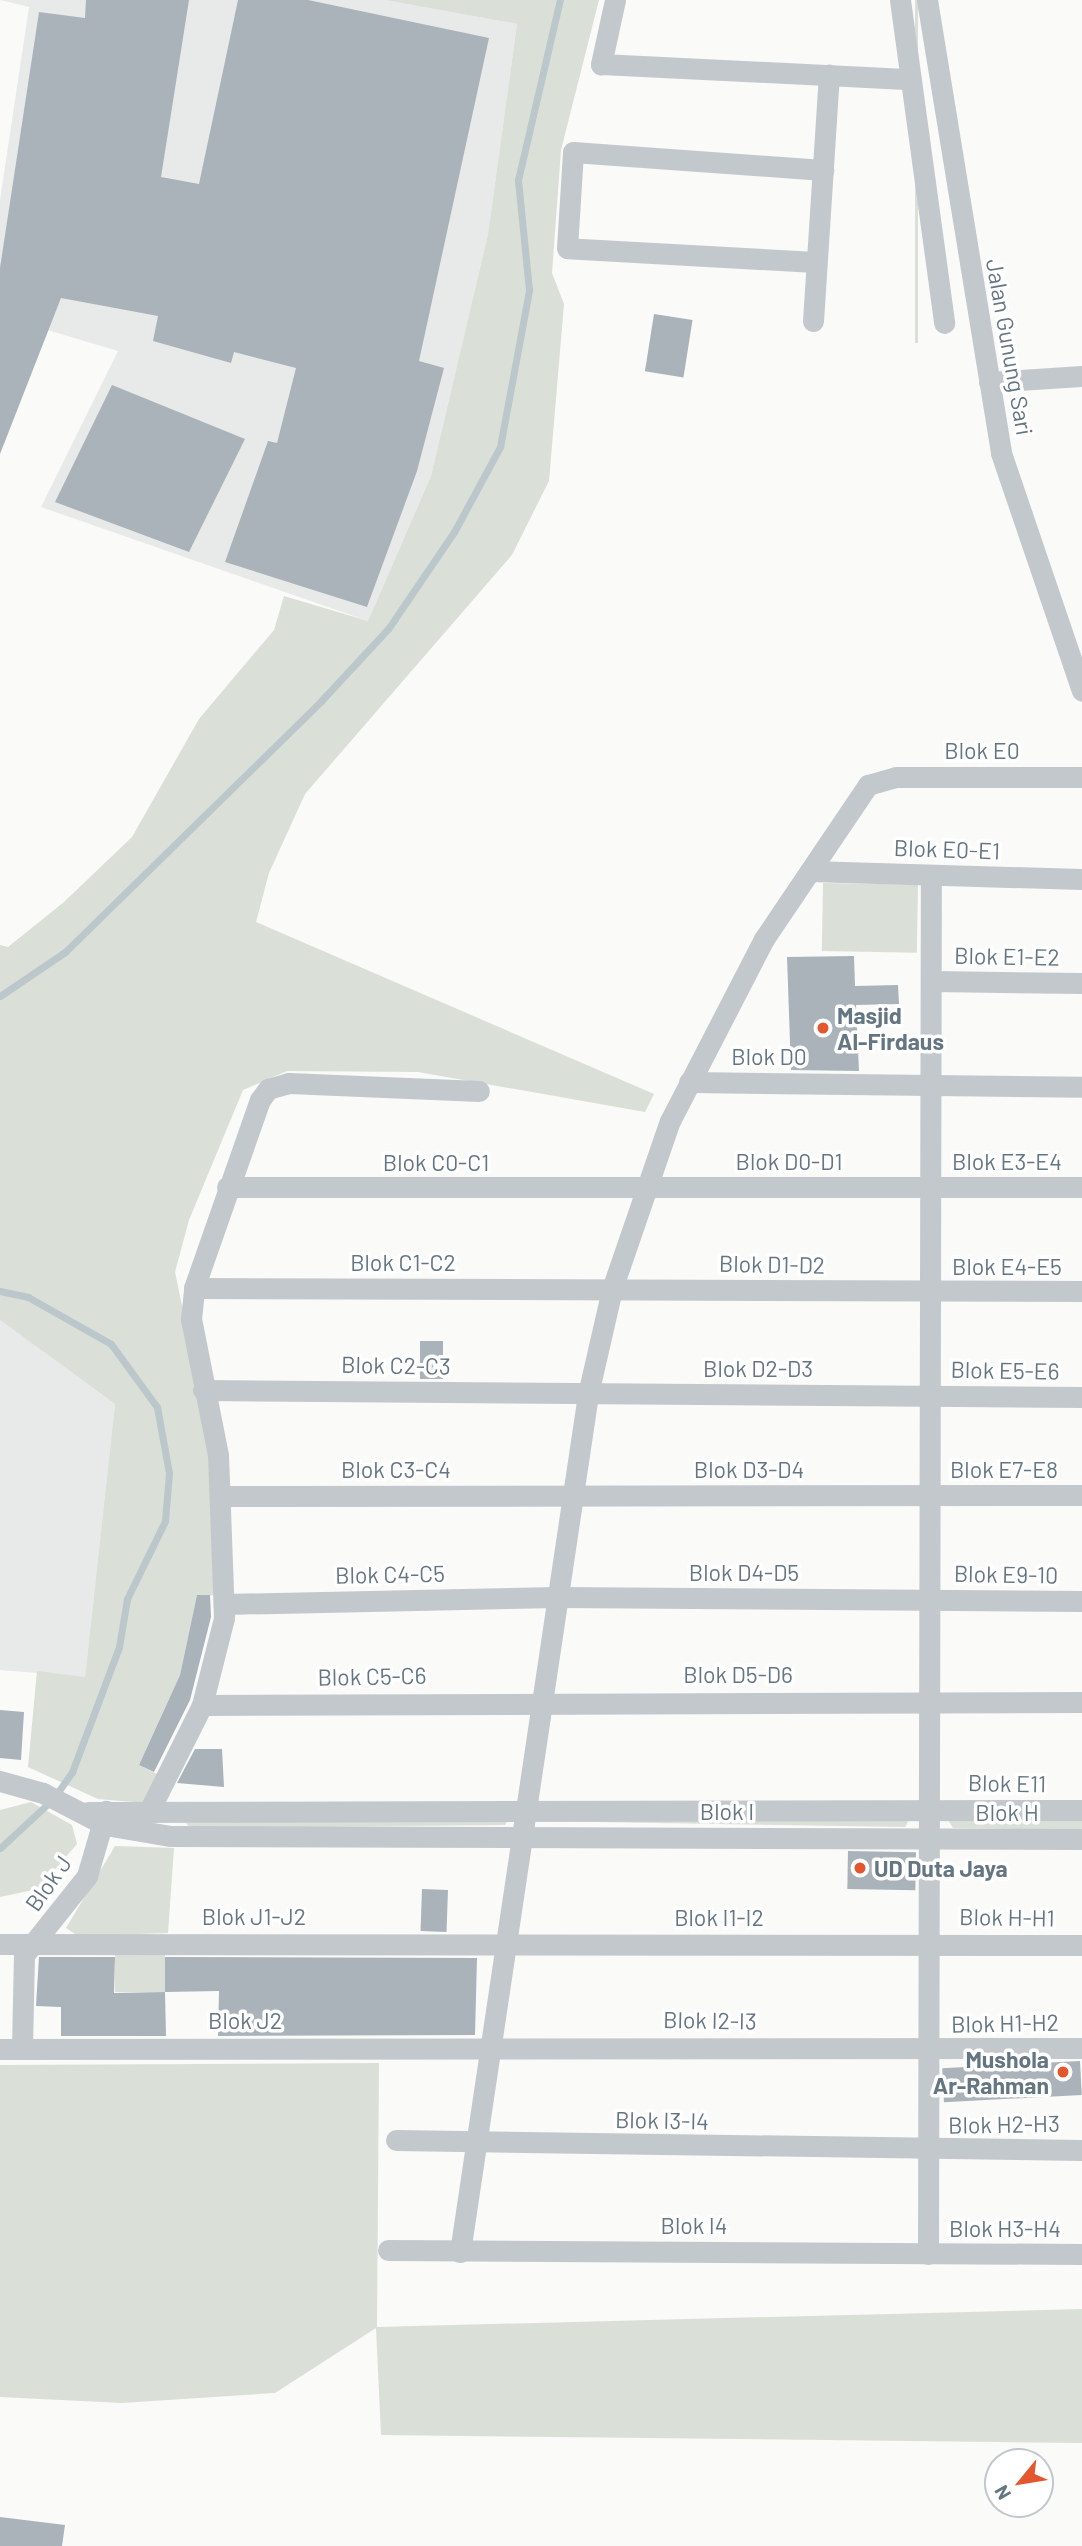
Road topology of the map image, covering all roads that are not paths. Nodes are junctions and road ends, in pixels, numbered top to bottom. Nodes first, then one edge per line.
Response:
1 (615, 0) edge
2 (900, 0) edge
3 (927, 0) edge
4 (829, 75) junction
5 (911, 79) junction
6 (823, 170) junction
7 (815, 262) junction
8 (813, 321) dead end
9 (944, 323) dead end
10 (1082, 376) edge
11 (989, 382) junction
12 (1082, 691) edge
13 (1082, 777) edge
14 (810, 871) junction
15 (931, 876) junction
16 (1082, 879) edge
17 (932, 981) junction
18 (1082, 983) edge
19 (690, 1082) junction
20 (932, 1083) junction
21 (1082, 1087) edge
22 (479, 1091) dead end
23 (227, 1187) junction
24 (645, 1187) junction
25 (1082, 1187) edge
26 (932, 1188) junction
27 (194, 1288) junction
28 (612, 1289) junction
29 (1082, 1291) edge
30 (932, 1292) junction
31 (203, 1390) junction
32 (588, 1394) junction
33 (928, 1395) junction
34 (1082, 1397) edge
35 (571, 1495) junction
36 (926, 1495) junction
37 (1082, 1495) edge
38 (222, 1496) junction
39 (557, 1597) junction
40 (930, 1600) junction
41 (1082, 1601) edge
42 (225, 1604) junction
43 (543, 1700) junction
44 (933, 1700) junction
45 (1082, 1702) edge
46 (202, 1705) junction
47 (5, 1783) edge
48 (528, 1808) junction
49 (932, 1808) junction
50 (150, 1809) junction
51 (1082, 1810) edge
52 (95, 1814) junction
53 (522, 1836) junction
54 (931, 1838) junction
55 (1082, 1839) edge
56 (36, 1942) junction
57 (931, 1942) junction
58 (508, 1943) junction
59 (0, 1944) edge
60 (1082, 1945) edge
61 (491, 2044) junction
62 (22, 2048) junction
63 (1082, 2048) edge
64 (0, 2049) edge
65 (928, 2050) junction
66 (396, 2140) dead end
67 (473, 2143) junction
68 (1082, 2150) edge
69 (927, 2152) junction
70 (388, 2250) dead end
71 (460, 2252) junction
72 (928, 2254) junction
73 (1082, 2254) edge

1 - 4 street
2 - 5 street
3 - 11 street, Jalan Gunung Sari
4 - 5 street
4 - 6 street
5 - 9 street
6 - 7 street
6 - 7 street
7 - 8 street
10 - 11 street
11 - 12 street, Jalan Gunung Sari
13 - 14 street, Blok E0
14 - 15 street, Blok E0-E1
14 - 19 street
15 - 16 street, Blok E0-E1
15 - 17 street
17 - 18 street, Blok E1-E2
17 - 20 street
19 - 20 street, Blok D0
19 - 24 street
20 - 21 street, Blok D0
20 - 26 street
22 - 23 street
23 - 24 street, Blok C0-C1
23 - 27 street
24 - 26 street, Blok D0-D1
24 - 28 street
25 - 26 street, Blok E3-E4
26 - 30 street
27 - 28 street, Blok C1-C2
27 - 31 street
28 - 30 street, Blok D1-D2
28 - 32 street
29 - 30 street, Blok E4-E5
30 - 33 street
31 - 32 street, Blok C2-C3
31 - 38 street
32 - 33 street, Blok D2-D3
32 - 35 street
33 - 34 street, Blok E5-E6
33 - 36 street
35 - 36 street, Blok D3-D4
35 - 38 street, Blok C3-C4
35 - 39 street
36 - 37 street, Blok E7-E8
36 - 40 street
38 - 42 street
39 - 40 street, Blok D4-D5
39 - 42 street, Blok C4-C5
39 - 43 street
40 - 41 street, Blok E9-10
40 - 44 street
42 - 46 street
43 - 44 street, Blok D5-D6
43 - 46 street, Blok C5-C6
43 - 48 street
44 - 45 street, Blok D5-D6
44 - 49 street
46 - 50 street
47 - 52 street
48 - 49 street, Blok E11
48 - 50 street, Blok E11
48 - 53 street
49 - 51 street, Blok E11
49 - 54 street
50 - 52 street, Blok E11
52 - 53 street, Blok I
52 - 56 street, Blok J
53 - 54 street, Blok I
53 - 58 street
54 - 55 street, Blok H
54 - 57 street
56 - 58 street, Blok J1-J2
56 - 59 street, Blok J1-J2
56 - 62 street, Blok J
57 - 58 street, Blok I1-I2
57 - 60 street, Blok H-H1
57 - 65 street
58 - 61 street
61 - 62 street, Blok J2
61 - 65 street, Blok I2-I3
61 - 67 street
62 - 64 street, Blok J2
63 - 65 street, Blok H1-H2
65 - 69 street
66 - 67 street, Blok I3-I4
67 - 69 street, Blok I3-I4
67 - 71 street
68 - 69 street, Blok H2-H3
69 - 72 street
70 - 71 street, Blok I4
71 - 72 street, Blok I4
72 - 73 street, Blok H3-H4

